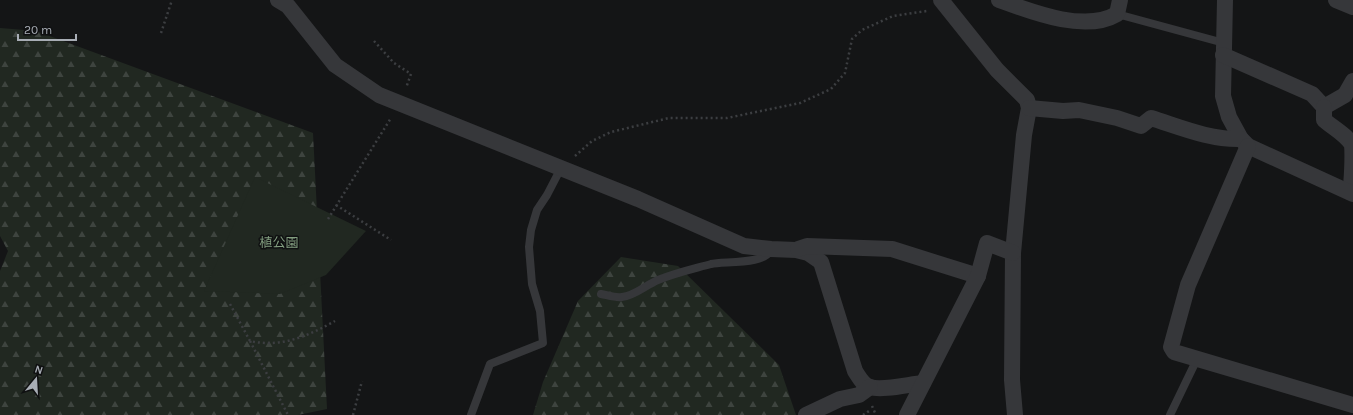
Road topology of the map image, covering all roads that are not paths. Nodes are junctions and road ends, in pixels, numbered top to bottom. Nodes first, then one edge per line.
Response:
1 (278, 0) edge
2 (1225, 0) edge
3 (1336, 0) edge
4 (1003, 1) edge
5 (945, 2) edge
6 (1118, 7) edge
7 (1353, 7) edge
8 (1223, 49) junction
9 (1353, 81) edge
10 (1324, 107) junction
11 (1029, 108) junction
12 (1244, 143) junction
13 (564, 169) junction
14 (1351, 193) edge
15 (771, 249) junction
16 (796, 250) junction
17 (1013, 253) junction
18 (978, 276) junction
19 (601, 294) dead end
20 (1197, 359) junction
21 (923, 383) junction
22 (870, 387) junction
23 (1353, 405) edge
24 (471, 415) edge
25 (806, 415) edge
26 (907, 415) edge
27 (1015, 415) edge
28 (1170, 415) edge

1 - 13 street
2 - 8 street
3 - 7 street
4 - 6 street
5 - 11 street
6 - 8 lane
8 - 10 street
8 - 12 street
9 - 10 street
10 - 14 street
11 - 12 street
11 - 17 street
12 - 14 street
12 - 20 street
13 - 15 street
13 - 24 lane
15 - 16 street
15 - 19 lane
16 - 18 street
16 - 22 street
17 - 18 street
17 - 27 street
18 - 21 street
20 - 23 street
20 - 28 lane
21 - 22 street
21 - 26 street
22 - 25 street

